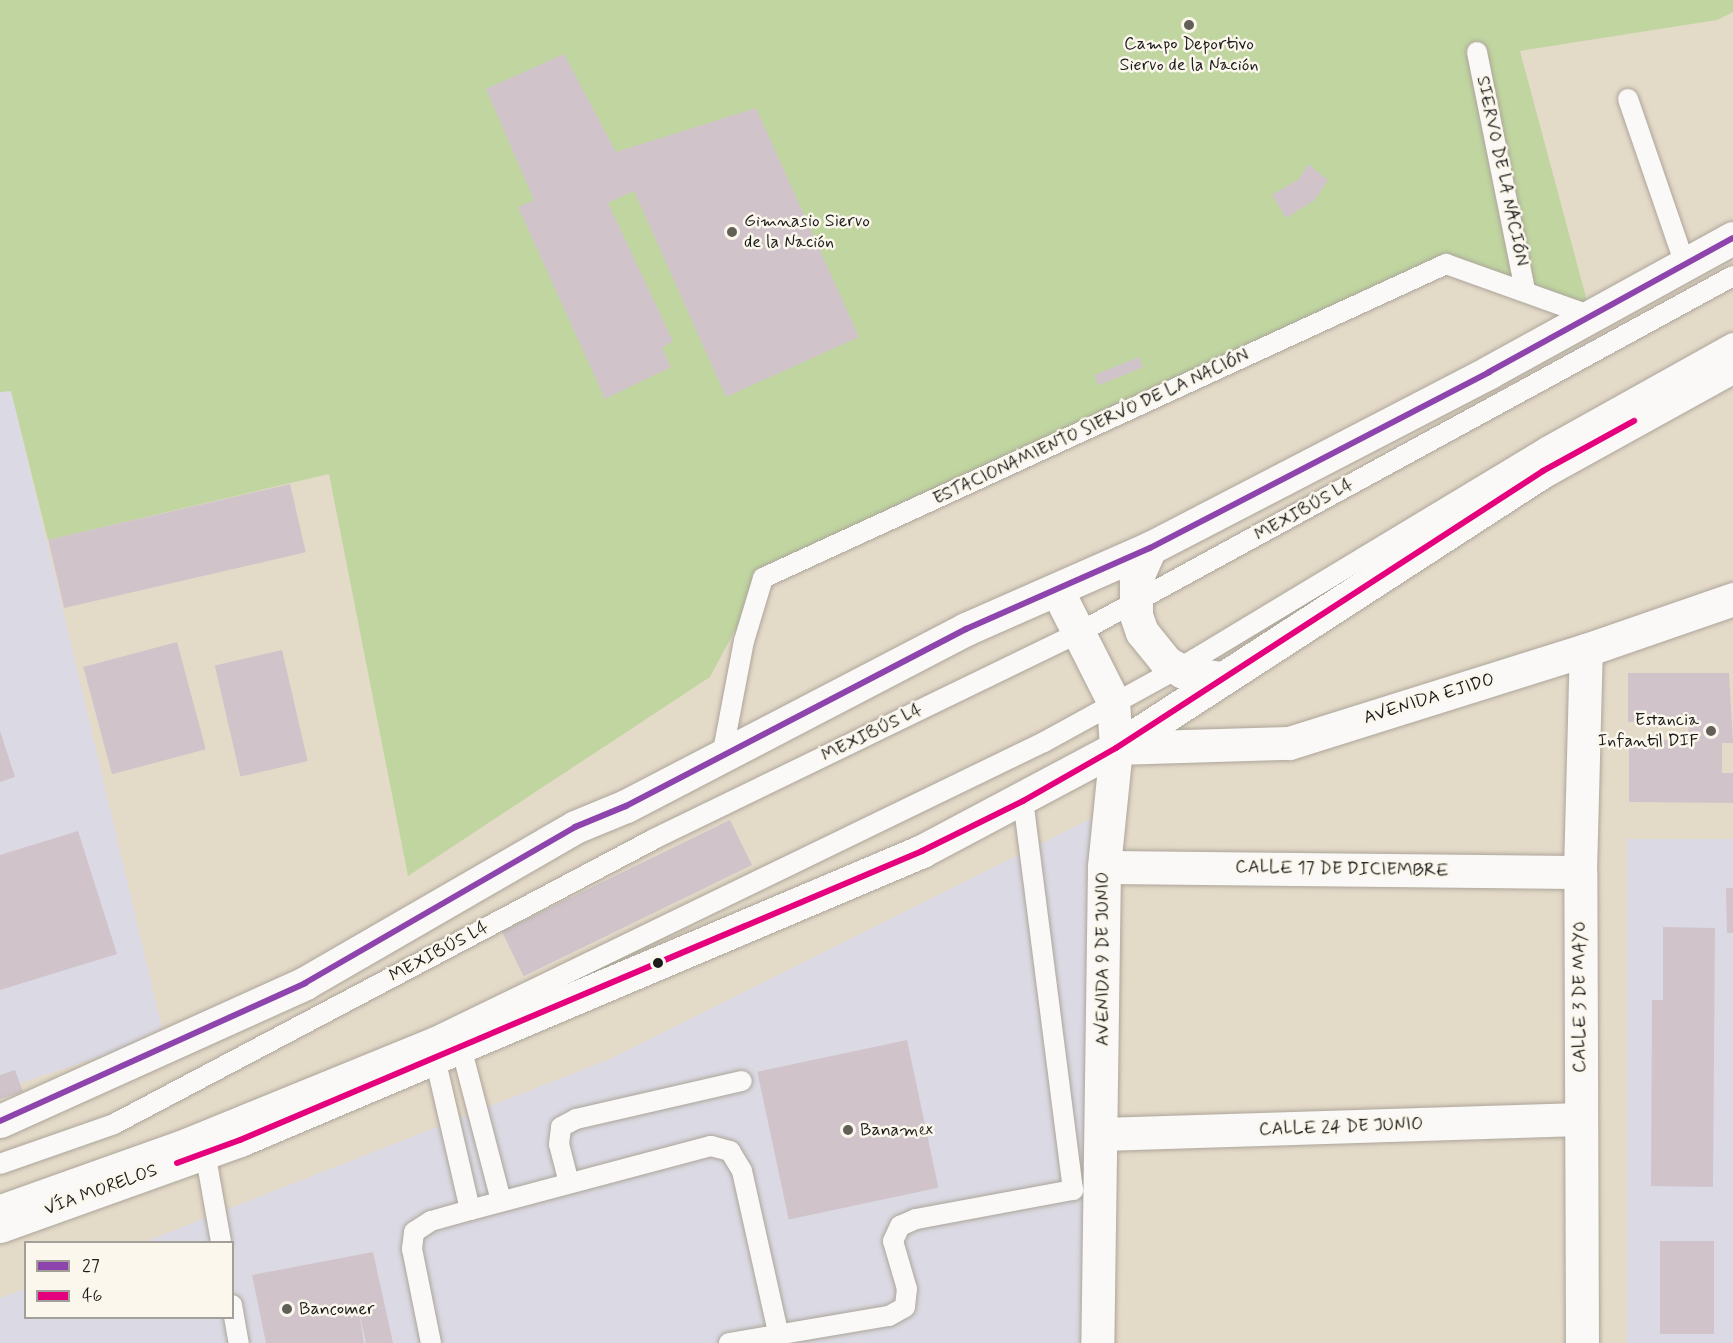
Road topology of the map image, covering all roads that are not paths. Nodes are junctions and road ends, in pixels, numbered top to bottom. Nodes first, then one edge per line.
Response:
1 (1477, 52) dead end
2 (1628, 99) dead end
3 (1733, 238) edge
4 (1685, 264) junction
5 (1733, 276) edge
6 (1525, 290) junction
7 (1591, 316) junction
8 (1733, 343) edge
9 (1733, 366) edge
10 (1150, 548) junction
11 (1057, 590) junction
12 (1733, 598) edge
13 (1135, 603) junction
14 (1078, 633) junction
15 (1586, 650) junction
16 (1177, 668) junction
17 (1221, 678) junction
18 (1113, 701) junction
19 (1116, 748) junction
20 (722, 756) junction
21 (1023, 801) junction
22 (1104, 867) junction
23 (1580, 872) junction
24 (448, 1052) junction
25 (742, 1081) dead end
26 (1580, 1119) junction
27 (0, 1121) edge
28 (1102, 1134) junction
29 (205, 1152) junction
30 (0, 1164) edge
31 (569, 1183) junction
32 (501, 1201) junction
33 (0, 1205) edge
34 (470, 1210) junction
35 (0, 1226) edge
36 (221, 1241) edge
37 (234, 1316) edge
38 (778, 1332) junction
39 (239, 1343) edge
40 (431, 1343) edge
41 (729, 1343) edge
42 (1097, 1343) edge
43 (1582, 1343) edge

1 - 6 lane, SIERVO DE LA NACIÓN
2 - 4 lane
3 - 4 main road
4 - 7 main road
5 - 13 lane, MEXIBÚS L4
6 - 7 lane, ESTACIONAMIENTO SIERVO DE LA NACIÓN
6 - 20 lane, ESTACIONAMIENTO SIERVO DE LA NACIÓN
7 - 10 main road
8 - 16 lane
9 - 17 main road, VÍA MORELOS
10 - 11 main road
10 - 13 main road
11 - 14 main road, AVENIDA 9 DE JUNIO
11 - 20 main road
12 - 15 main road, AVENIDA EJIDO
13 - 14 lane, MEXIBÚS L4
13 - 16 main road
14 - 18 main road, AVENIDA 9 DE JUNIO
14 - 30 lane, MEXIBÚS L4
15 - 19 main road, AVENIDA EJIDO
15 - 23 main road, CALLE 3 DE MAYO
16 - 17 main road
16 - 18 lane
17 - 19 main road, VÍA MORELOS
18 - 19 main road, AVENIDA 9 DE JUNIO
18 - 33 lane
19 - 21 main road, VÍA MORELOS
19 - 22 main road, AVENIDA 9 DE JUNIO
20 - 27 main road
21 - 24 main road, VÍA MORELOS
21 - 38 lane
22 - 23 main road, CALLE 17 DE DICIEMBRE
22 - 28 main road, AVENIDA 9 DE JUNIO
23 - 26 main road, CALLE 3 DE MAYO
24 - 29 main road, VÍA MORELOS
24 - 32 lane
24 - 34 lane
25 - 31 lane
26 - 28 main road, CALLE 24 DE JUNIO
26 - 43 main road, CALLE 3 DE MAYO
28 - 42 main road, AVENIDA 9 DE JUNIO
29 - 35 main road, VÍA MORELOS
29 - 36 lane
31 - 32 lane
31 - 38 lane
32 - 34 lane
34 - 40 lane
37 - 39 lane
38 - 41 lane

